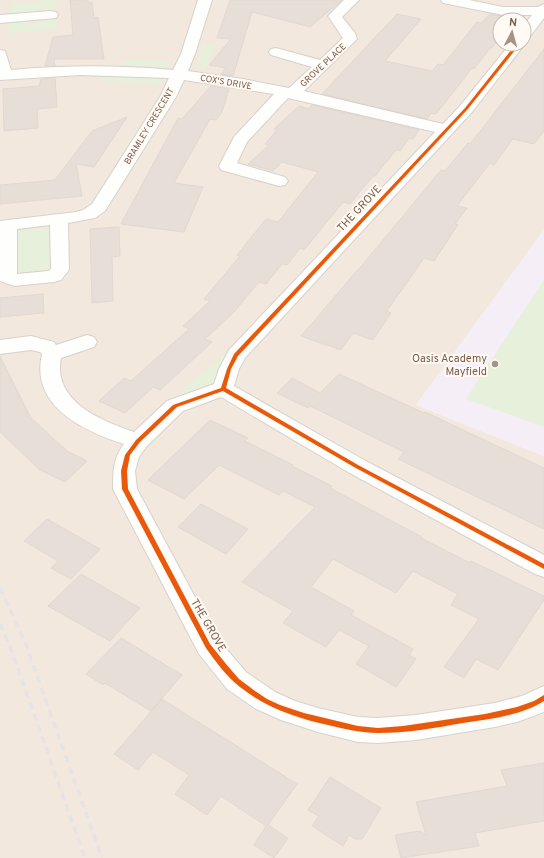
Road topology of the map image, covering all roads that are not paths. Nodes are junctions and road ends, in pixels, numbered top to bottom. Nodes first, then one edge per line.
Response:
1 (205, 0) edge
2 (352, 0) edge
3 (448, 0) edge
4 (543, 10) edge
5 (51, 15) dead end
6 (0, 19) edge
7 (532, 25) edge
8 (276, 52) dead end
9 (512, 52) edge
10 (0, 54) edge
11 (323, 65) junction
12 (2, 75) edge
13 (179, 75) junction
14 (288, 94) junction
15 (447, 130) junction
16 (280, 181) dead end
17 (59, 220) junction
18 (4, 225) edge
19 (86, 342) dead end
20 (0, 347) edge
21 (52, 354) junction
22 (223, 389) junction
23 (138, 441) junction
24 (544, 567) edge
25 (544, 698) edge

1 - 13 street, BRAMLEY CRESCENT
2 - 11 street, GROVE PLACE
3 - 4 street
4 - 7 street
5 - 6 street
8 - 11 street
9 - 15 street, THE GROVE
10 - 12 street
11 - 14 street, GROVE PLACE
12 - 13 street, COX'S DRIVE
13 - 14 street, COX'S DRIVE
13 - 17 street, BRAMLEY CRESCENT
14 - 15 street, COX'S DRIVE
14 - 16 street, GROVE PLACE
15 - 22 street, THE GROVE
17 - 18 street, BRAMLEY CRESCENT
17 - 18 street, BRAMLEY CRESCENT
19 - 21 street
20 - 21 street
21 - 23 street
22 - 23 street, THE GROVE
22 - 24 street
23 - 25 street, THE GROVE

